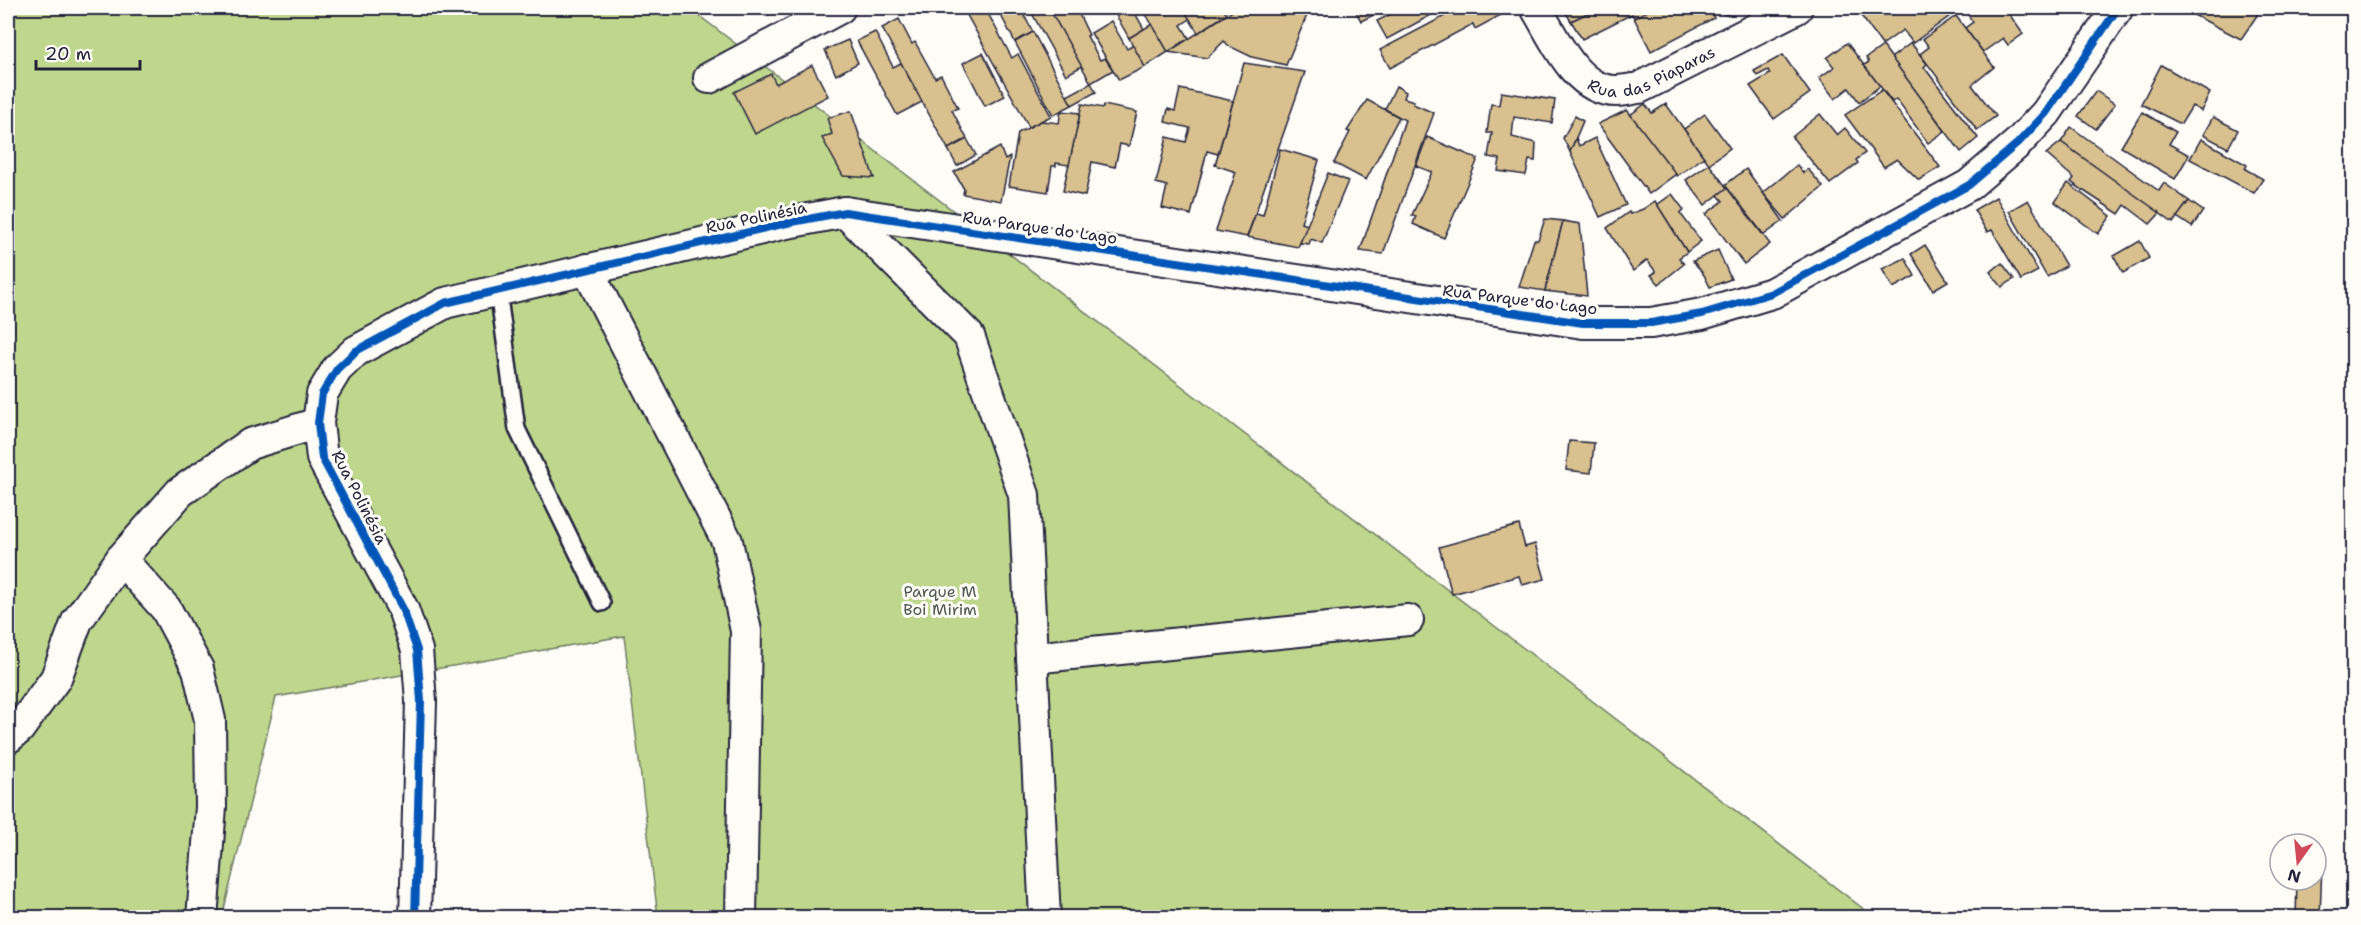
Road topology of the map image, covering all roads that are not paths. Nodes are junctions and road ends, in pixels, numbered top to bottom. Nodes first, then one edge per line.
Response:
1 (840, 8) edge
2 (1536, 8) edge
3 (1797, 8) edge
4 (2118, 8) edge
5 (709, 78) dead end
6 (845, 212) junction
7 (586, 269) junction
8 (498, 290) junction
9 (318, 423) junction
10 (121, 559) junction
11 (602, 603) dead end
12 (1408, 620) dead end
13 (1032, 658) junction
14 (8, 738) edge
15 (202, 918) edge
16 (415, 918) edge
17 (741, 918) edge
18 (1045, 918) edge

1 - 5 street
2 - 3 street, Rua das Piaparas
4 - 6 street, Rua Parque do Lago
6 - 7 street, Rua Polinésia
6 - 13 street
7 - 8 street, Rua Polinésia
7 - 17 street
8 - 9 street, Rua Polinésia
8 - 11 lane
9 - 10 street
9 - 16 street, Rua Polinésia
10 - 14 street
10 - 15 street
12 - 13 street
13 - 18 street

